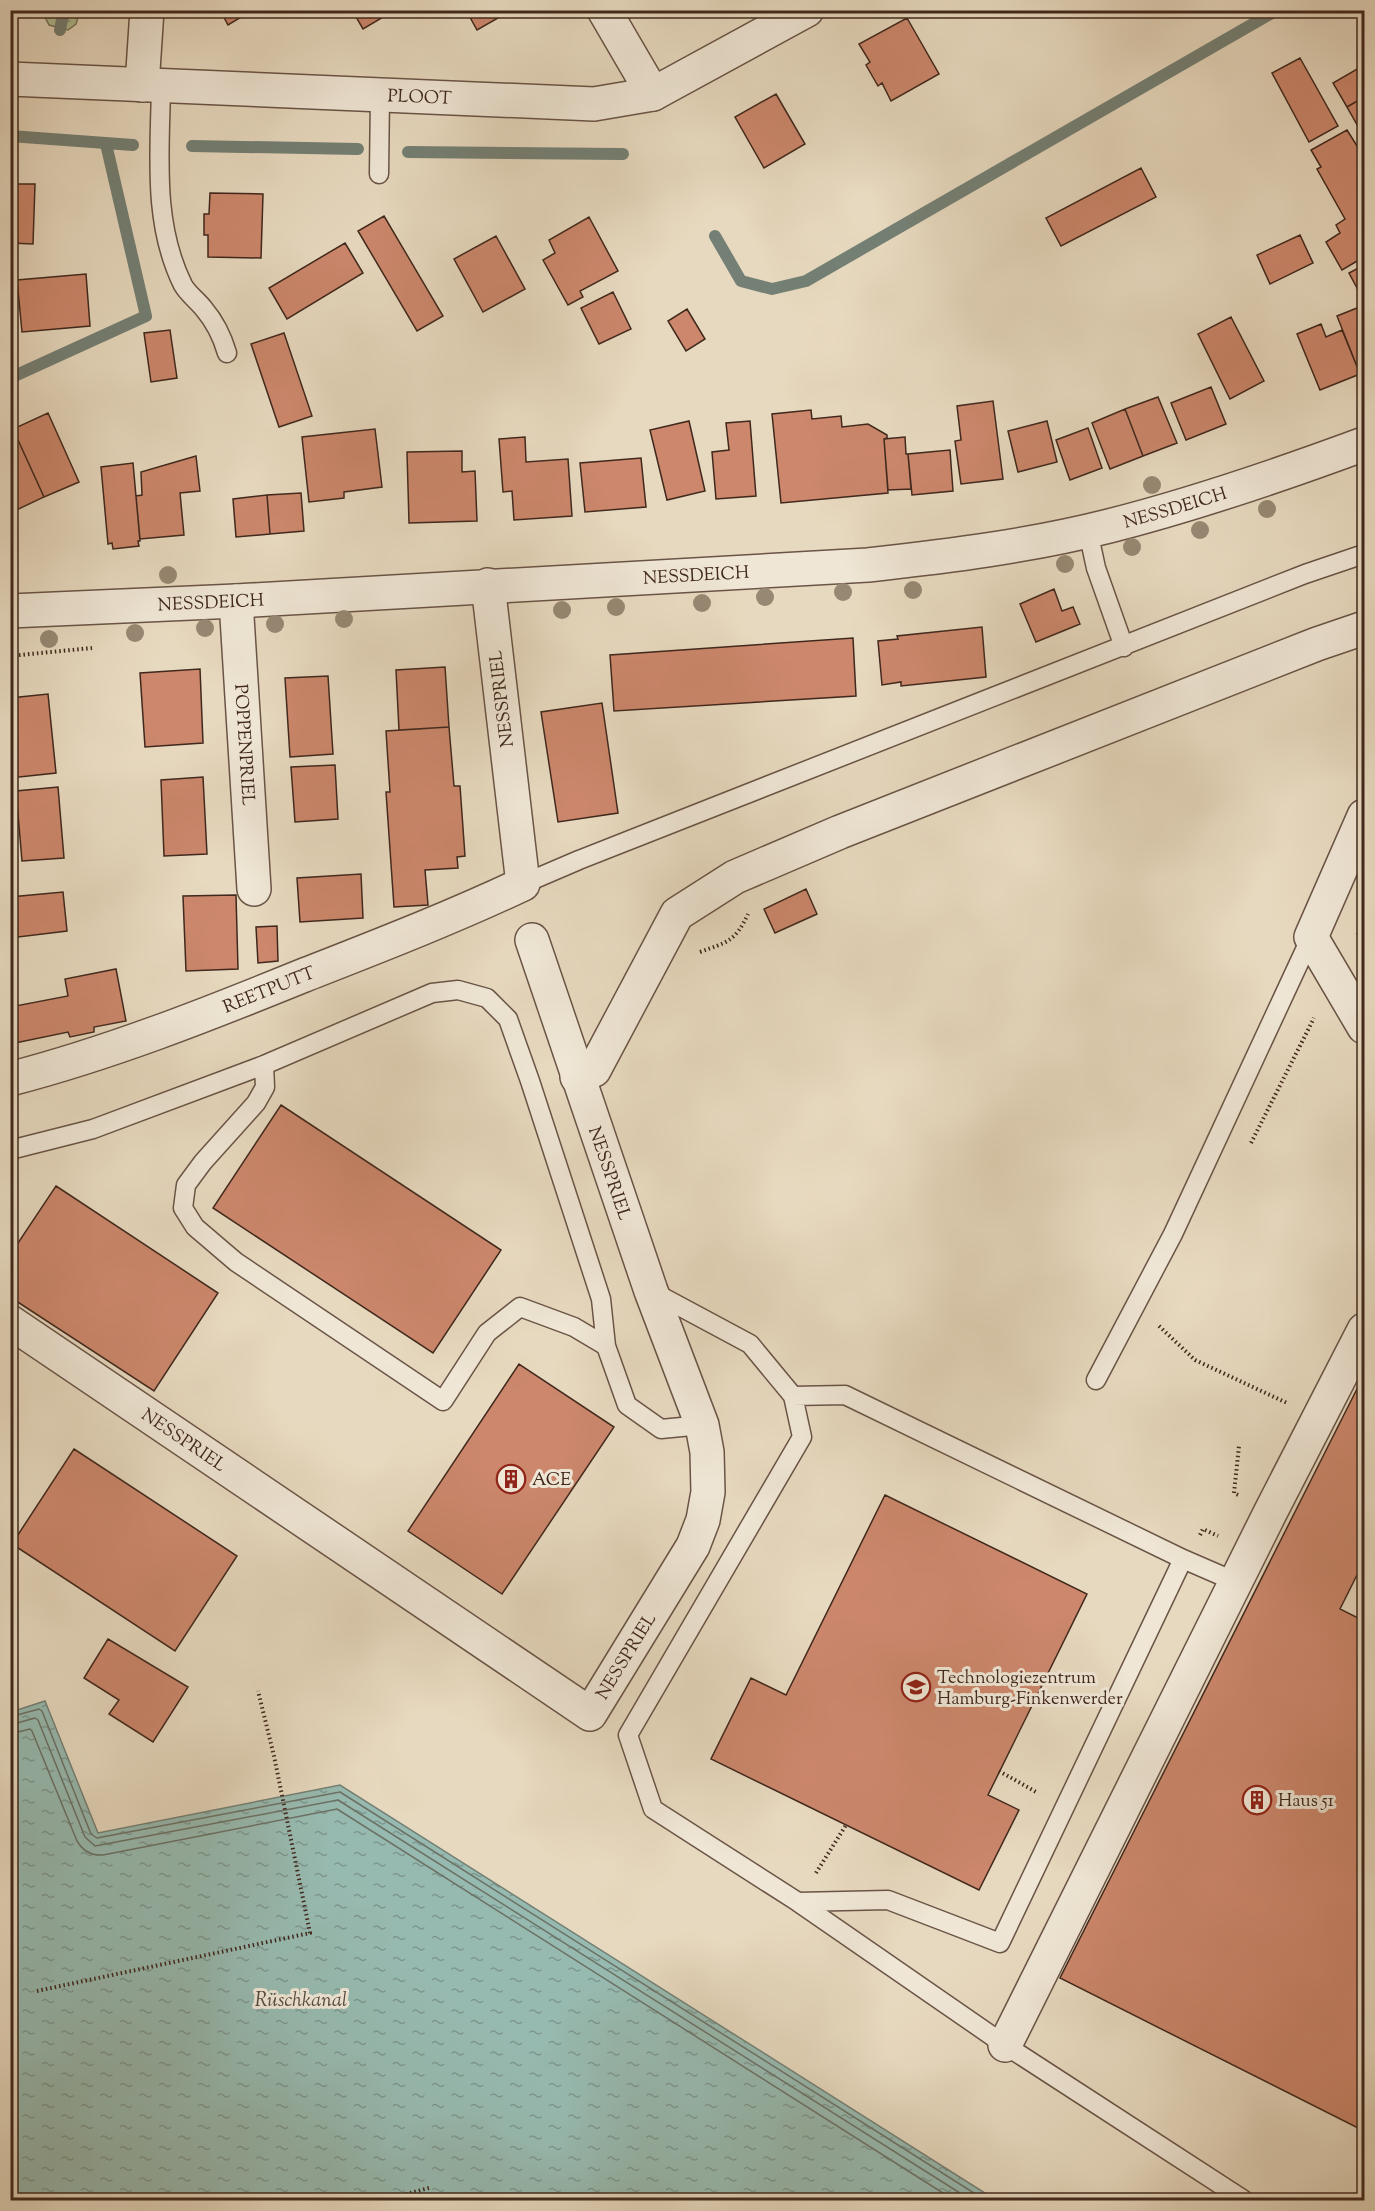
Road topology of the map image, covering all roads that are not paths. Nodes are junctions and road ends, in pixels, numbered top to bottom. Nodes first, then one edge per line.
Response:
1 (147, 10) edge
2 (604, 10) edge
3 (807, 10) edge
4 (10, 79) edge
5 (151, 85) junction
6 (653, 94) junction
7 (380, 95) junction
8 (379, 174) dead end
9 (227, 353) dead end
10 (1365, 444) edge
11 (1088, 531) junction
12 (1365, 554) edge
13 (488, 585) junction
14 (236, 601) junction
15 (10, 611) edge
16 (1365, 628) edge
17 (1124, 647) junction
18 (1365, 816) edge
19 (523, 884) junction
20 (254, 890) dead end
21 (1311, 937) junction
22 (532, 940) dead end
23 (1365, 1027) edge
24 (264, 1065) junction
25 (577, 1077) junction
26 (10, 1079) edge
27 (10, 1150) edge
28 (651, 1291) junction
29 (10, 1322) edge
30 (1365, 1330) edge
31 (606, 1346) junction
32 (1096, 1380) dead end
33 (793, 1396) junction
34 (702, 1425) junction
35 (1183, 1558) junction
36 (1236, 1582) junction
37 (798, 1902) junction
38 (1005, 2045) junction
39 (1244, 2200) edge

1 - 5 street
2 - 6 street
3 - 6 street, PLOOT
4 - 5 street, PLOOT
5 - 7 street, PLOOT
5 - 9 lane
6 - 7 street, PLOOT
7 - 8 lane
10 - 11 street, NESSDEICH
11 - 13 street, NESSDEICH
11 - 17 lane
12 - 17 lane
13 - 14 street, NESSDEICH
13 - 19 street, NESSPRIEL
14 - 15 street, NESSDEICH
14 - 20 street, POPPENPRIEL
16 - 25 street
17 - 19 lane
18 - 21 street
19 - 26 street, REETPUTT
21 - 23 street
21 - 32 lane
22 - 25 street, NESSPRIEL
24 - 27 lane
24 - 31 lane
24 - 31 lane
25 - 28 street, NESSPRIEL
28 - 33 lane
28 - 34 street, NESSPRIEL
29 - 34 street, NESSPRIEL
30 - 36 street
31 - 34 lane
33 - 35 lane
33 - 37 lane
35 - 36 lane
35 - 37 lane
36 - 38 street
37 - 38 lane
38 - 39 lane

